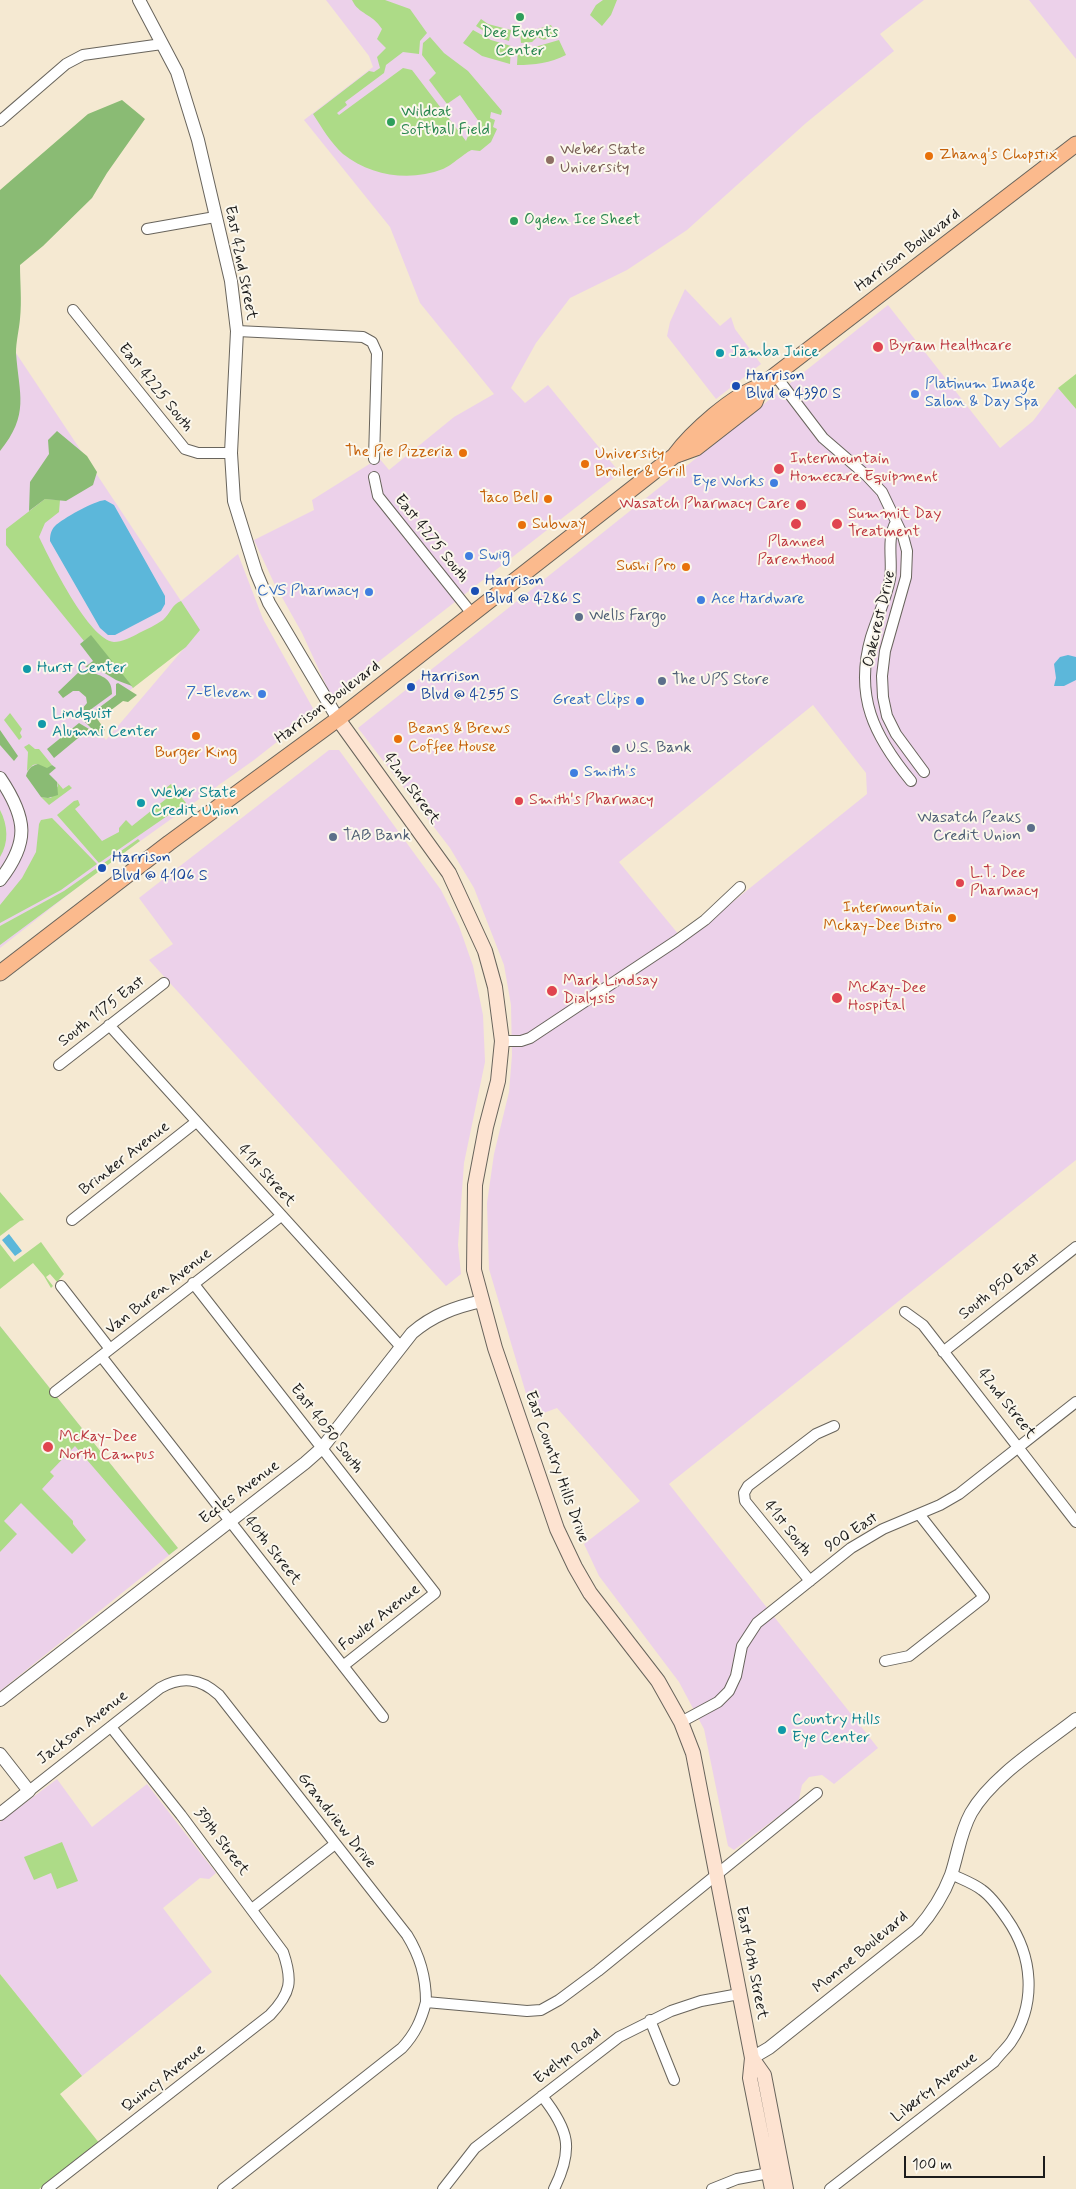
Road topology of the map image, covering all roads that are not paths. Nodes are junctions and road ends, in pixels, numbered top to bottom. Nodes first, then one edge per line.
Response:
1 (140, 0) edge
2 (162, 44) junction
3 (0, 121) edge
4 (1076, 144) edge
5 (215, 217) junction
6 (147, 229) dead end
7 (73, 310) dead end
8 (237, 331) junction
9 (775, 375) junction
10 (231, 453) junction
11 (374, 459) dead end
12 (374, 477) dead end
13 (896, 522) junction
14 (256, 572) joint
15 (473, 615) junction
16 (338, 719) junction
17 (924, 772) dead end
18 (0, 778) edge
19 (911, 781) dead end
20 (0, 880) edge
21 (740, 887) dead end
22 (0, 974) edge
23 (164, 983) dead end
24 (109, 1025) junction
25 (502, 1041) junction
26 (59, 1065) dead end
27 (196, 1122) junction
28 (281, 1216) junction
29 (72, 1220) dead end
30 (1076, 1246) edge
31 (193, 1283) junction
32 (61, 1286) dead end
33 (482, 1302) junction
34 (905, 1312) dead end
35 (401, 1347) junction
36 (110, 1349) junction
37 (943, 1352) junction
38 (101, 1356) junction
39 (55, 1392) dead end
40 (1076, 1402) edge
41 (834, 1426) dead end
42 (1018, 1447) junction
43 (322, 1448) junction
44 (919, 1514) junction
45 (230, 1521) junction
46 (1076, 1522) edge
47 (810, 1581) junction
48 (435, 1593) joint
49 (885, 1661) dead end
50 (343, 1666) junction
51 (192, 1679) joint
52 (0, 1700) edge
53 (383, 1717) dead end
54 (1076, 1719) edge
55 (682, 1722) junction
56 (111, 1727) junction
57 (0, 1754) edge
58 (29, 1791) junction
59 (817, 1793) dead end
60 (0, 1814) edge
61 (335, 1844) junction
62 (951, 1874) junction
63 (716, 1875) junction
64 (252, 1909) junction
65 (290, 1984) joint
66 (739, 1994) junction
67 (426, 2002) junction
68 (650, 2020) junction
69 (752, 2058) junction
70 (674, 2080) dead end
71 (542, 2096) junction
72 (769, 2173) junction
73 (47, 2189) edge
74 (223, 2189) edge
75 (443, 2189) edge
76 (554, 2189) edge
77 (712, 2189) edge
78 (772, 2189) edge
79 (786, 2189) edge
80 (830, 2189) edge

1 - 2 street, East 42nd Street
2 - 3 street
2 - 5 street, East 42nd Street
4 - 9 main road, Harrison Boulevard
5 - 6 street
5 - 8 street, East 42nd Street
7 - 10 street, East 4225 South
8 - 10 street, East 42nd Street
8 - 11 street
9 - 13 street, Oakcrest Drive
9 - 15 main road, Harrison Boulevard
10 - 14 street, East 42nd Street
12 - 15 street, East 4275 South
13 - 17 street, Oakcrest Drive
13 - 19 street, Oakcrest Drive
14 - 16 street, 42nd Street
15 - 16 main road, Harrison Boulevard
16 - 22 main road, Harrison Boulevard
16 - 25 main road, 42nd Street
18 - 20 street
21 - 25 street
23 - 24 street, South 1175 East
24 - 26 street, South 1175 East
24 - 27 street, 41st Street
25 - 33 main road, East Country Hills Drive
27 - 28 street, 41st Street
27 - 29 street, Brinker Avenue
28 - 31 street, Van Buren Avenue
28 - 35 street, 41st Street
30 - 37 street, South 950 East
31 - 36 street, Van Buren Avenue
31 - 43 street, East 4050 South
32 - 36 street
33 - 35 street, Eccles Avenue
33 - 55 main road, East Country Hills Drive
34 - 37 street, 42nd Street
35 - 43 street, Eccles Avenue
36 - 38 street, Van Buren Avenue
37 - 42 street, 42nd Street
38 - 39 street, Van Buren Avenue
38 - 45 street, 40th Street
40 - 42 street, 900 East
41 - 47 street, 41st South
42 - 44 street, 900 East
42 - 46 street, 42nd Street
43 - 45 street, Eccles Avenue
43 - 48 street, East 4050 South
44 - 47 street, 900 East
44 - 49 street
45 - 50 street, 40th Street
45 - 52 street, Eccles Avenue
47 - 55 street, 900 East
48 - 50 street, Fowler Avenue
50 - 53 street, 40th Street
51 - 56 street, Jackson Avenue
51 - 61 street, Grandview Drive
54 - 62 street, Monroe Boulevard
55 - 63 main road, East Country Hills Drive
56 - 58 street, Jackson Avenue
56 - 64 street, 39th Street
57 - 58 street
58 - 60 street, Jackson Avenue
59 - 63 street
61 - 64 street
61 - 67 street, Grandview Drive
62 - 69 street, Monroe Boulevard
62 - 80 street, Liberty Avenue
63 - 66 main road, East 40th Street
63 - 67 street
64 - 65 street, 39th Street
65 - 73 street, Quincy Avenue
66 - 68 street, Evelyn Road
66 - 69 main road, East 40th Street
67 - 74 street, Grandview Drive
68 - 70 street
68 - 71 street, Evelyn Road
69 - 72 main road, East 40th Street
69 - 79 main road, East 40th Street
71 - 75 street, Evelyn Road
71 - 76 street
72 - 77 street
72 - 78 main road, East 40th Street

